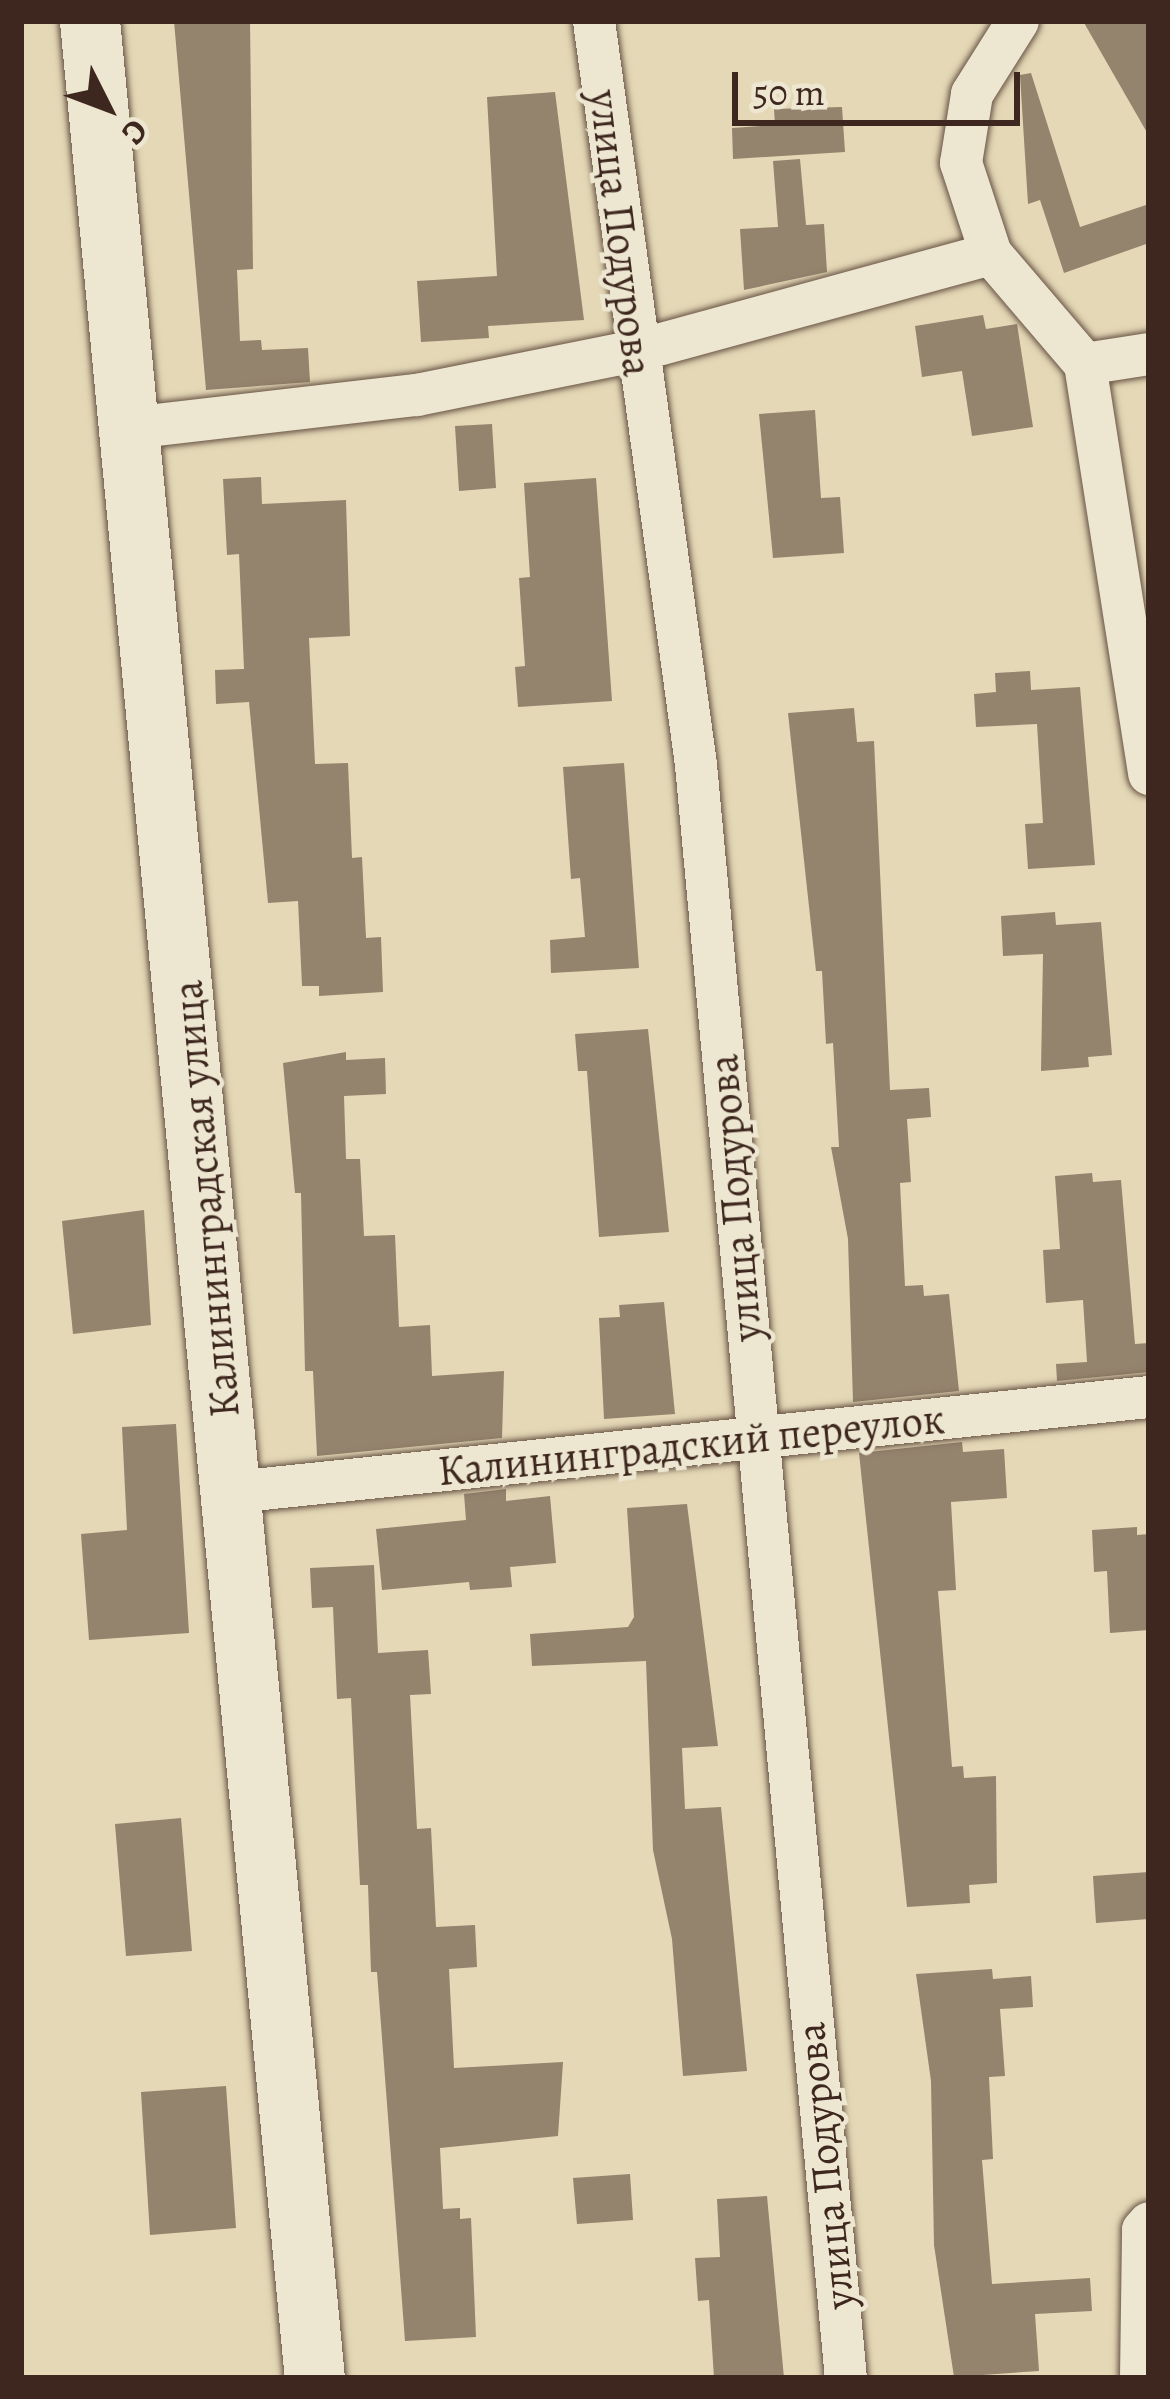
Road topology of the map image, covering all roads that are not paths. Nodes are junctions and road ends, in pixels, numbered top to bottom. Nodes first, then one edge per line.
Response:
1 (90, 21) edge
2 (594, 21) edge
3 (1018, 21) edge
4 (991, 254) junction
5 (636, 351) junction
6 (1149, 354) edge
7 (1085, 364) junction
8 (131, 428) junction
9 (1149, 774) edge
10 (1149, 1397) edge
11 (756, 1438) junction
12 (234, 1492) junction
13 (1149, 2223) edge
14 (315, 2378) edge
15 (846, 2378) edge
16 (1142, 2378) edge

1 - 8 street, Калининградская улица
2 - 5 street, улица Подурова
3 - 4 street
4 - 5 street
4 - 7 street
5 - 8 street
5 - 11 street, улица Подурова
6 - 7 street
7 - 9 street
8 - 12 street, Калининградская улица
10 - 11 street, Калининградский переулок
11 - 12 street, Калининградский переулок
11 - 15 street, улица Подурова
12 - 14 street, Калининградская улица
13 - 16 street

